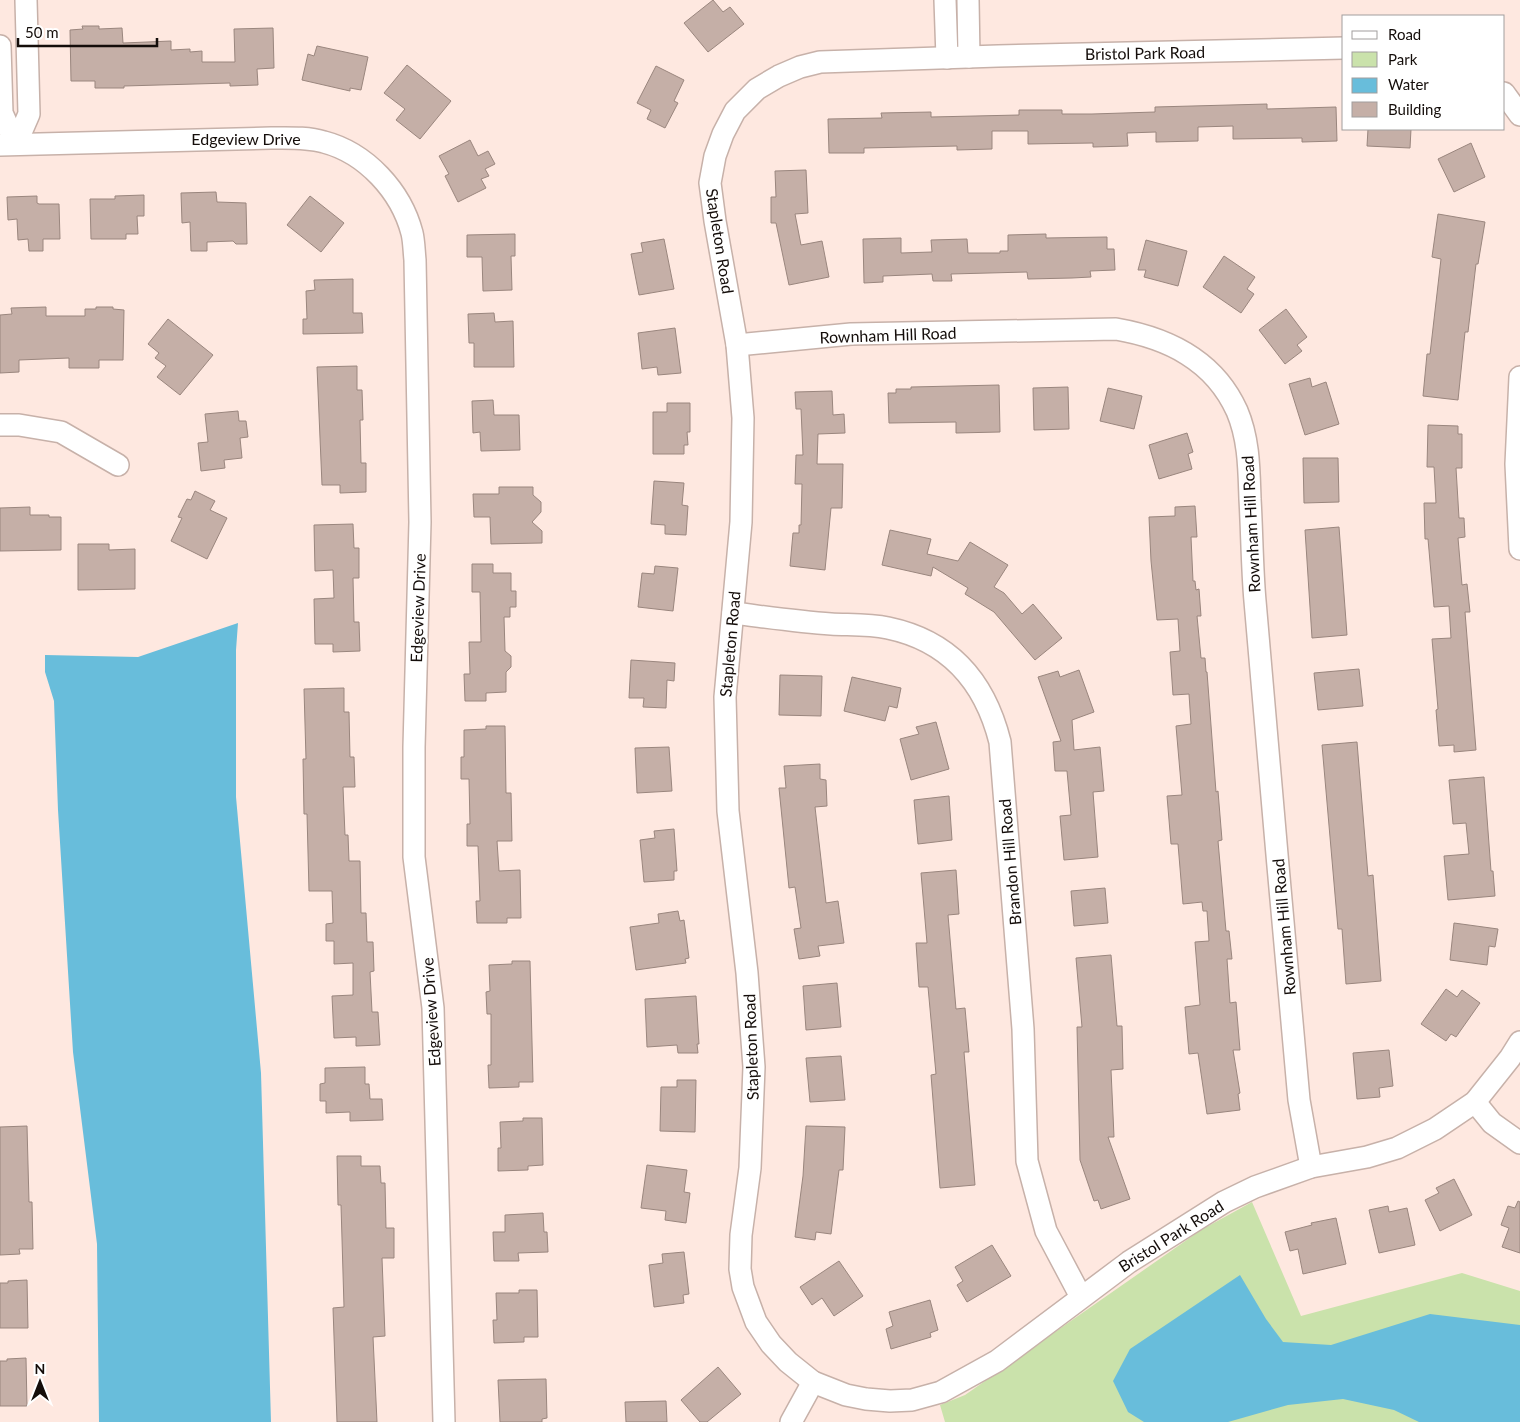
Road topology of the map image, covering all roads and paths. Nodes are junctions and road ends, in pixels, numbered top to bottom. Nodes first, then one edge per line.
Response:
1 (26, 0) edge
2 (945, 0) edge
3 (968, 0) edge
4 (0, 46) edge
5 (1342, 48) edge
6 (969, 57) junction
7 (946, 58) junction
8 (1505, 94) edge
9 (1520, 115) edge
10 (8, 144) edge
11 (737, 345) junction
12 (1520, 377) edge
13 (0, 425) edge
14 (118, 465) dead end
15 (1520, 549) edge
16 (733, 613) junction
17 (1520, 1042) edge
18 (1475, 1102) junction
19 (1520, 1143) edge
20 (1311, 1168) junction
21 (1081, 1297) junction
22 (813, 1382) junction
23 (444, 1422) edge
24 (791, 1422) edge

1 - 10 street
2 - 7 street
3 - 6 street
4 - 10 street
5 - 6 street, Bristol Park Road
6 - 7 street, Bristol Park Road
7 - 11 street, Stapleton Road
8 - 9 street
10 - 23 street, Edgeview Drive
11 - 16 street, Stapleton Road
11 - 20 street, Rownham Hill Road
12 - 15 street
13 - 14 street
16 - 21 street, Brandon Hill Road
16 - 22 street, Stapleton Road
17 - 18 street, Bristol Park Road
18 - 19 street
18 - 20 street, Bristol Park Road
20 - 21 street, Bristol Park Road
21 - 22 street, Bristol Park Road
22 - 24 street

